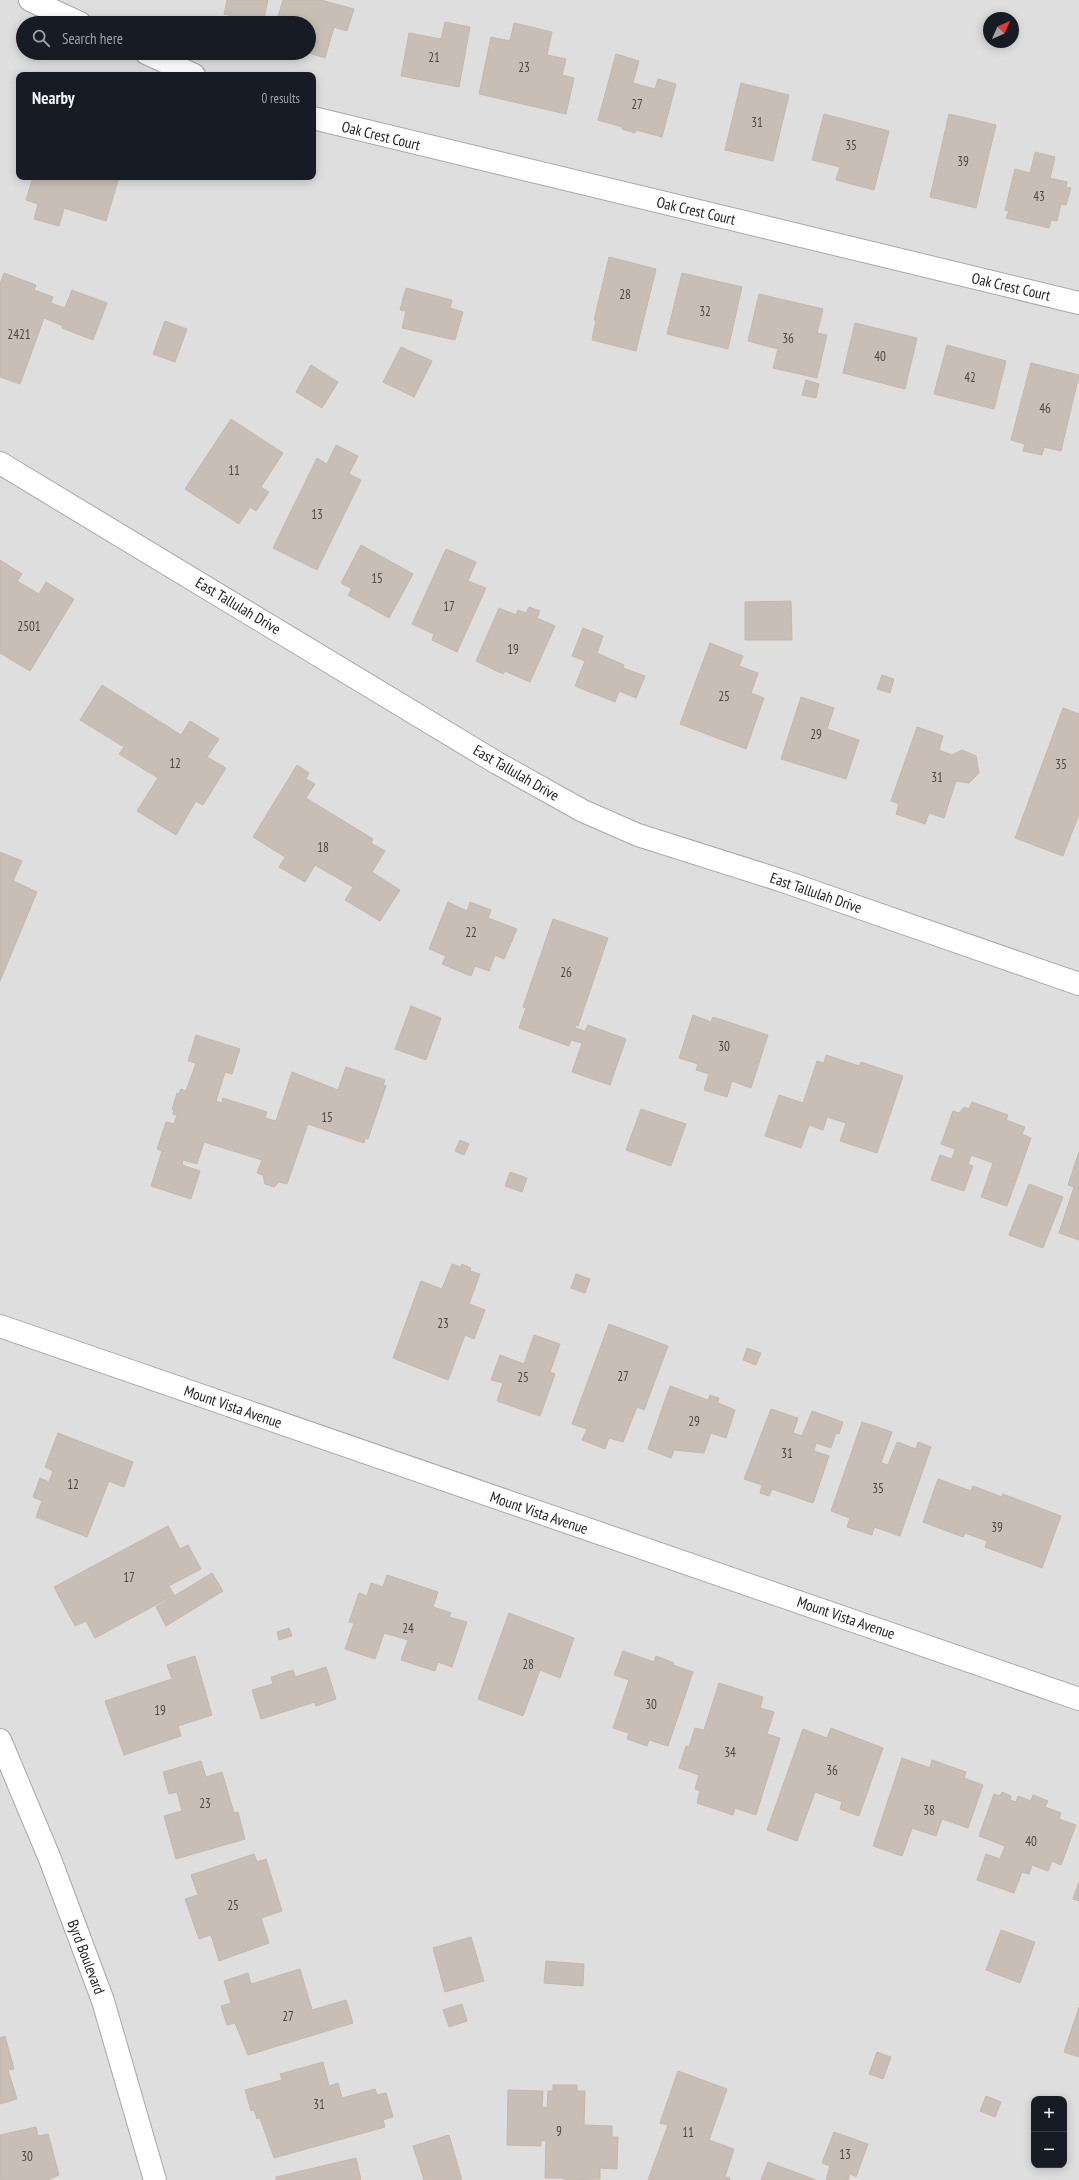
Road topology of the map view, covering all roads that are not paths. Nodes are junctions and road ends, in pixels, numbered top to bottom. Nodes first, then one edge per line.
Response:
1 (30, 0) edge
2 (65, 16) edge
3 (161, 60) edge
4 (187, 72) edge
5 (316, 119) edge
6 (1079, 303) edge
7 (0, 463) edge
8 (1079, 984) edge
9 (0, 1326) edge
10 (1079, 1699) edge
11 (0, 1740) edge
12 (155, 2180) edge

1 - 2 street
3 - 4 street
5 - 6 street, Oak Crest Court
7 - 8 street, East Tallulah Drive
9 - 10 street, Mount Vista Avenue
11 - 12 street, Byrd Boulevard

